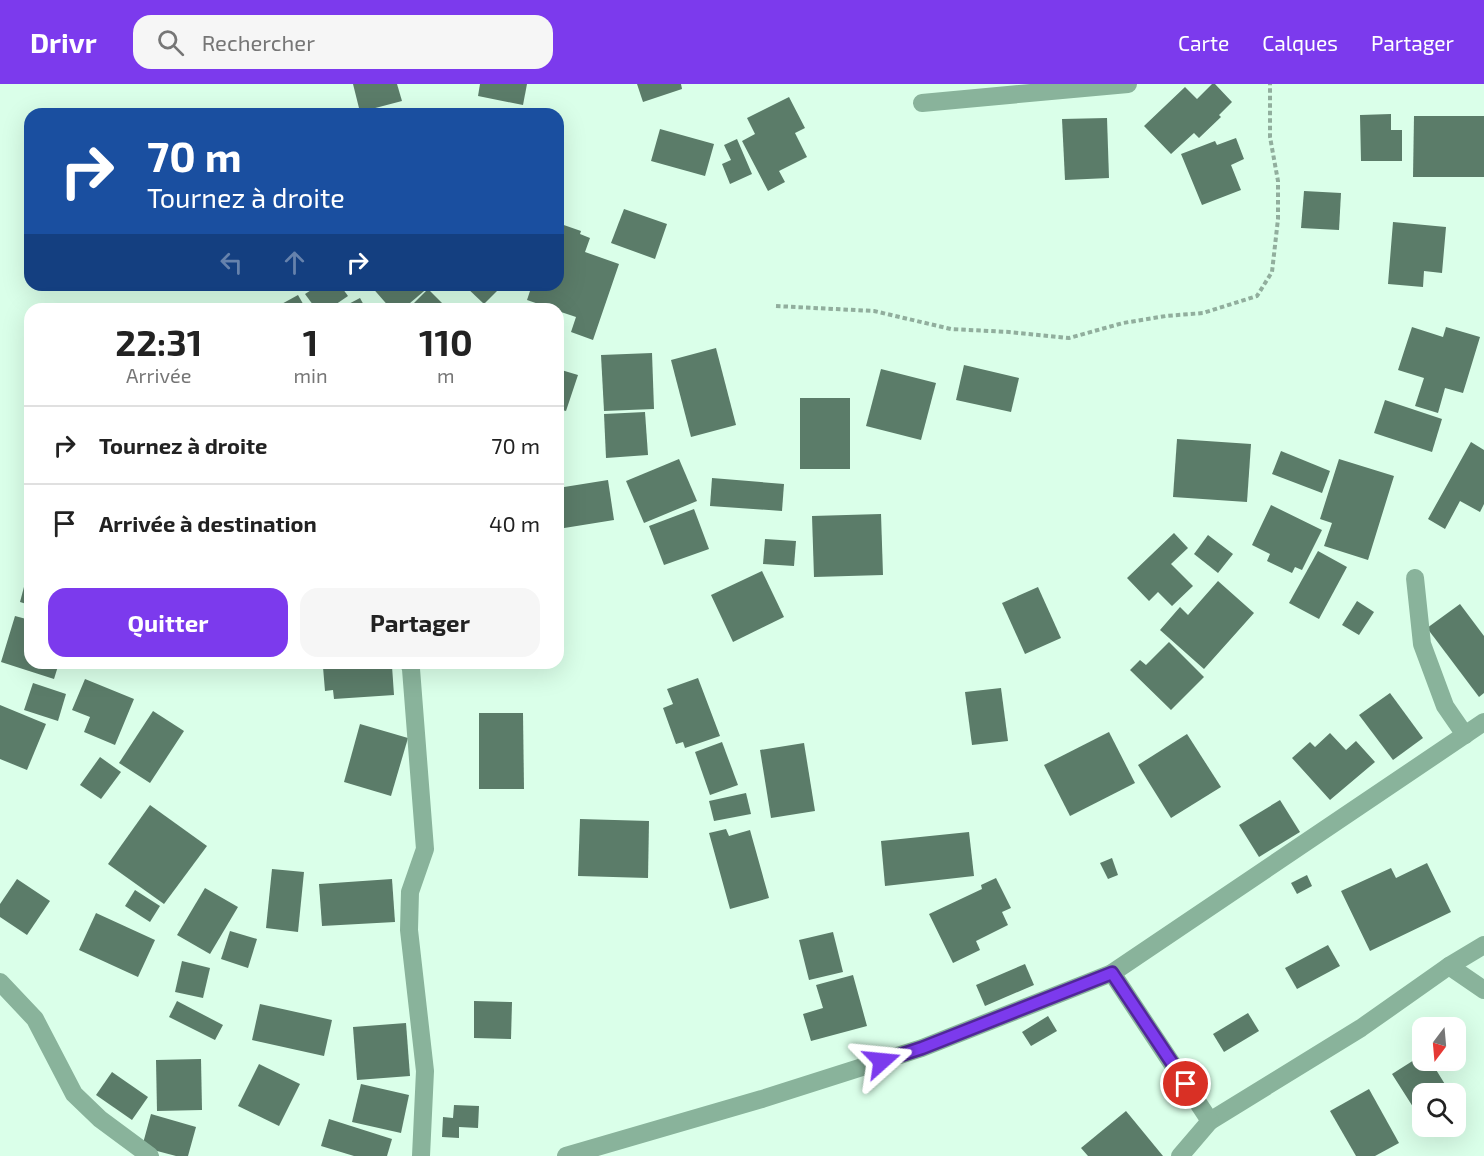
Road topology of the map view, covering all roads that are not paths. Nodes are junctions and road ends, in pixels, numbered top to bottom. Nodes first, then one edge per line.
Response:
1 (1128, 84) edge
2 (922, 103) dead end
3 (1415, 578) dead end
4 (411, 669) edge
5 (1484, 722) edge
6 (1465, 735) junction
7 (1484, 945) edge
8 (1449, 966) junction
9 (1112, 973) junction
10 (0, 982) edge
11 (1484, 990) edge
12 (1210, 1121) junction
13 (150, 1156) edge
14 (421, 1156) edge
15 (566, 1156) edge
16 (1180, 1156) edge

1 - 2 street
3 - 6 street
4 - 14 street
5 - 6 street
6 - 9 street
7 - 8 street
8 - 11 street
8 - 12 street
9 - 12 street
9 - 15 street
10 - 13 street
12 - 16 street

